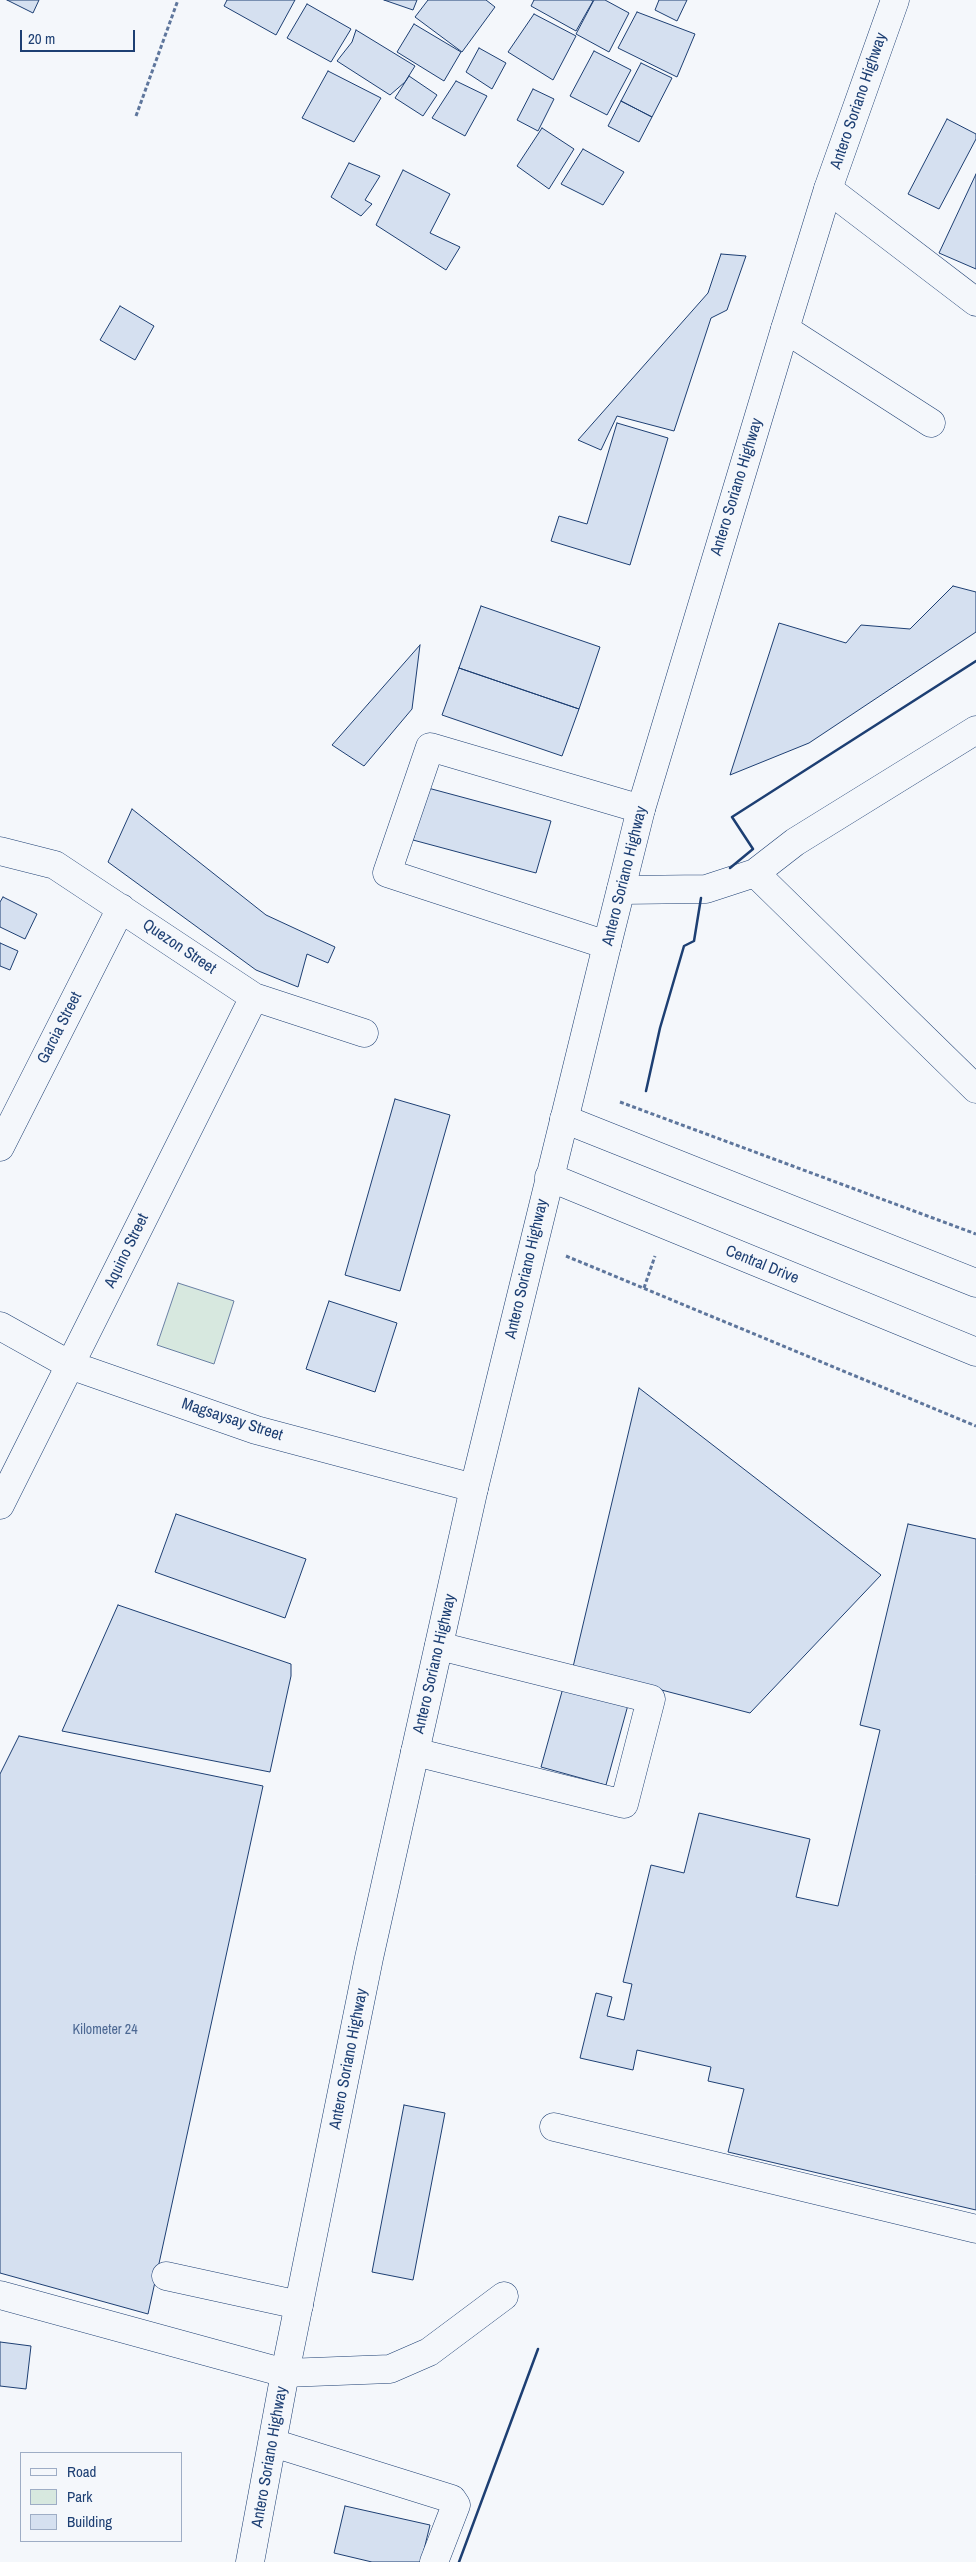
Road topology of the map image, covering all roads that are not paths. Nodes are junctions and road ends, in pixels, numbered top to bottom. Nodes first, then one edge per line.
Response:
1 (895, 0) edge
2 (828, 189) junction
3 (976, 302) edge
4 (785, 328) junction
5 (931, 424) dead end
6 (976, 730) edge
7 (641, 809) junction
8 (0, 851) edge
9 (755, 873) junction
10 (621, 890) junction
11 (121, 908) junction
12 (607, 945) junction
13 (254, 997) junction
14 (364, 1034) dead end
15 (976, 1089) edge
16 (564, 1119) junction
17 (0, 1148) edge
18 (549, 1177) junction
19 (976, 1283) edge
20 (0, 1326) edge
21 (976, 1352) edge
22 (70, 1365) junction
23 (474, 1488) junction
24 (0, 1505) edge
25 (439, 1646) junction
26 (415, 1752) junction
27 (554, 2126) dead end
28 (976, 2229) edge
29 (166, 2276) dead end
30 (0, 2295) edge
31 (504, 2296) dead end
32 (299, 2305) junction
33 (285, 2374) junction
34 (273, 2443) junction
35 (250, 2562) edge
36 (434, 2562) edge

1 - 2 main road, Antero Soriano Highway
2 - 3 main road
2 - 4 main road, Antero Soriano Highway
4 - 5 main road
4 - 7 main road, Antero Soriano Highway
6 - 9 main road
7 - 10 main road, Antero Soriano Highway
7 - 12 main road
8 - 11 main road, Quezon Street
9 - 10 main road
9 - 15 main road
10 - 12 main road, Antero Soriano Highway
11 - 13 main road, Quezon Street
11 - 17 main road, Garcia Street
12 - 16 main road, Antero Soriano Highway
13 - 14 main road, Quezon Street
13 - 22 main road, Aquino Street
16 - 18 main road, Antero Soriano Highway
16 - 19 main road
18 - 21 main road, Central Drive
18 - 23 main road, Antero Soriano Highway
20 - 22 main road, Magsaysay Street
22 - 23 main road, Magsaysay Street
22 - 24 main road, Aquino Street
23 - 25 main road, Antero Soriano Highway
25 - 26 main road, Antero Soriano Highway
25 - 26 main road
26 - 32 main road, Antero Soriano Highway
27 - 28 main road
29 - 32 main road
30 - 33 main road
31 - 33 main road
32 - 33 main road, Antero Soriano Highway
33 - 34 main road, Antero Soriano Highway
34 - 35 main road, Antero Soriano Highway
34 - 36 main road

